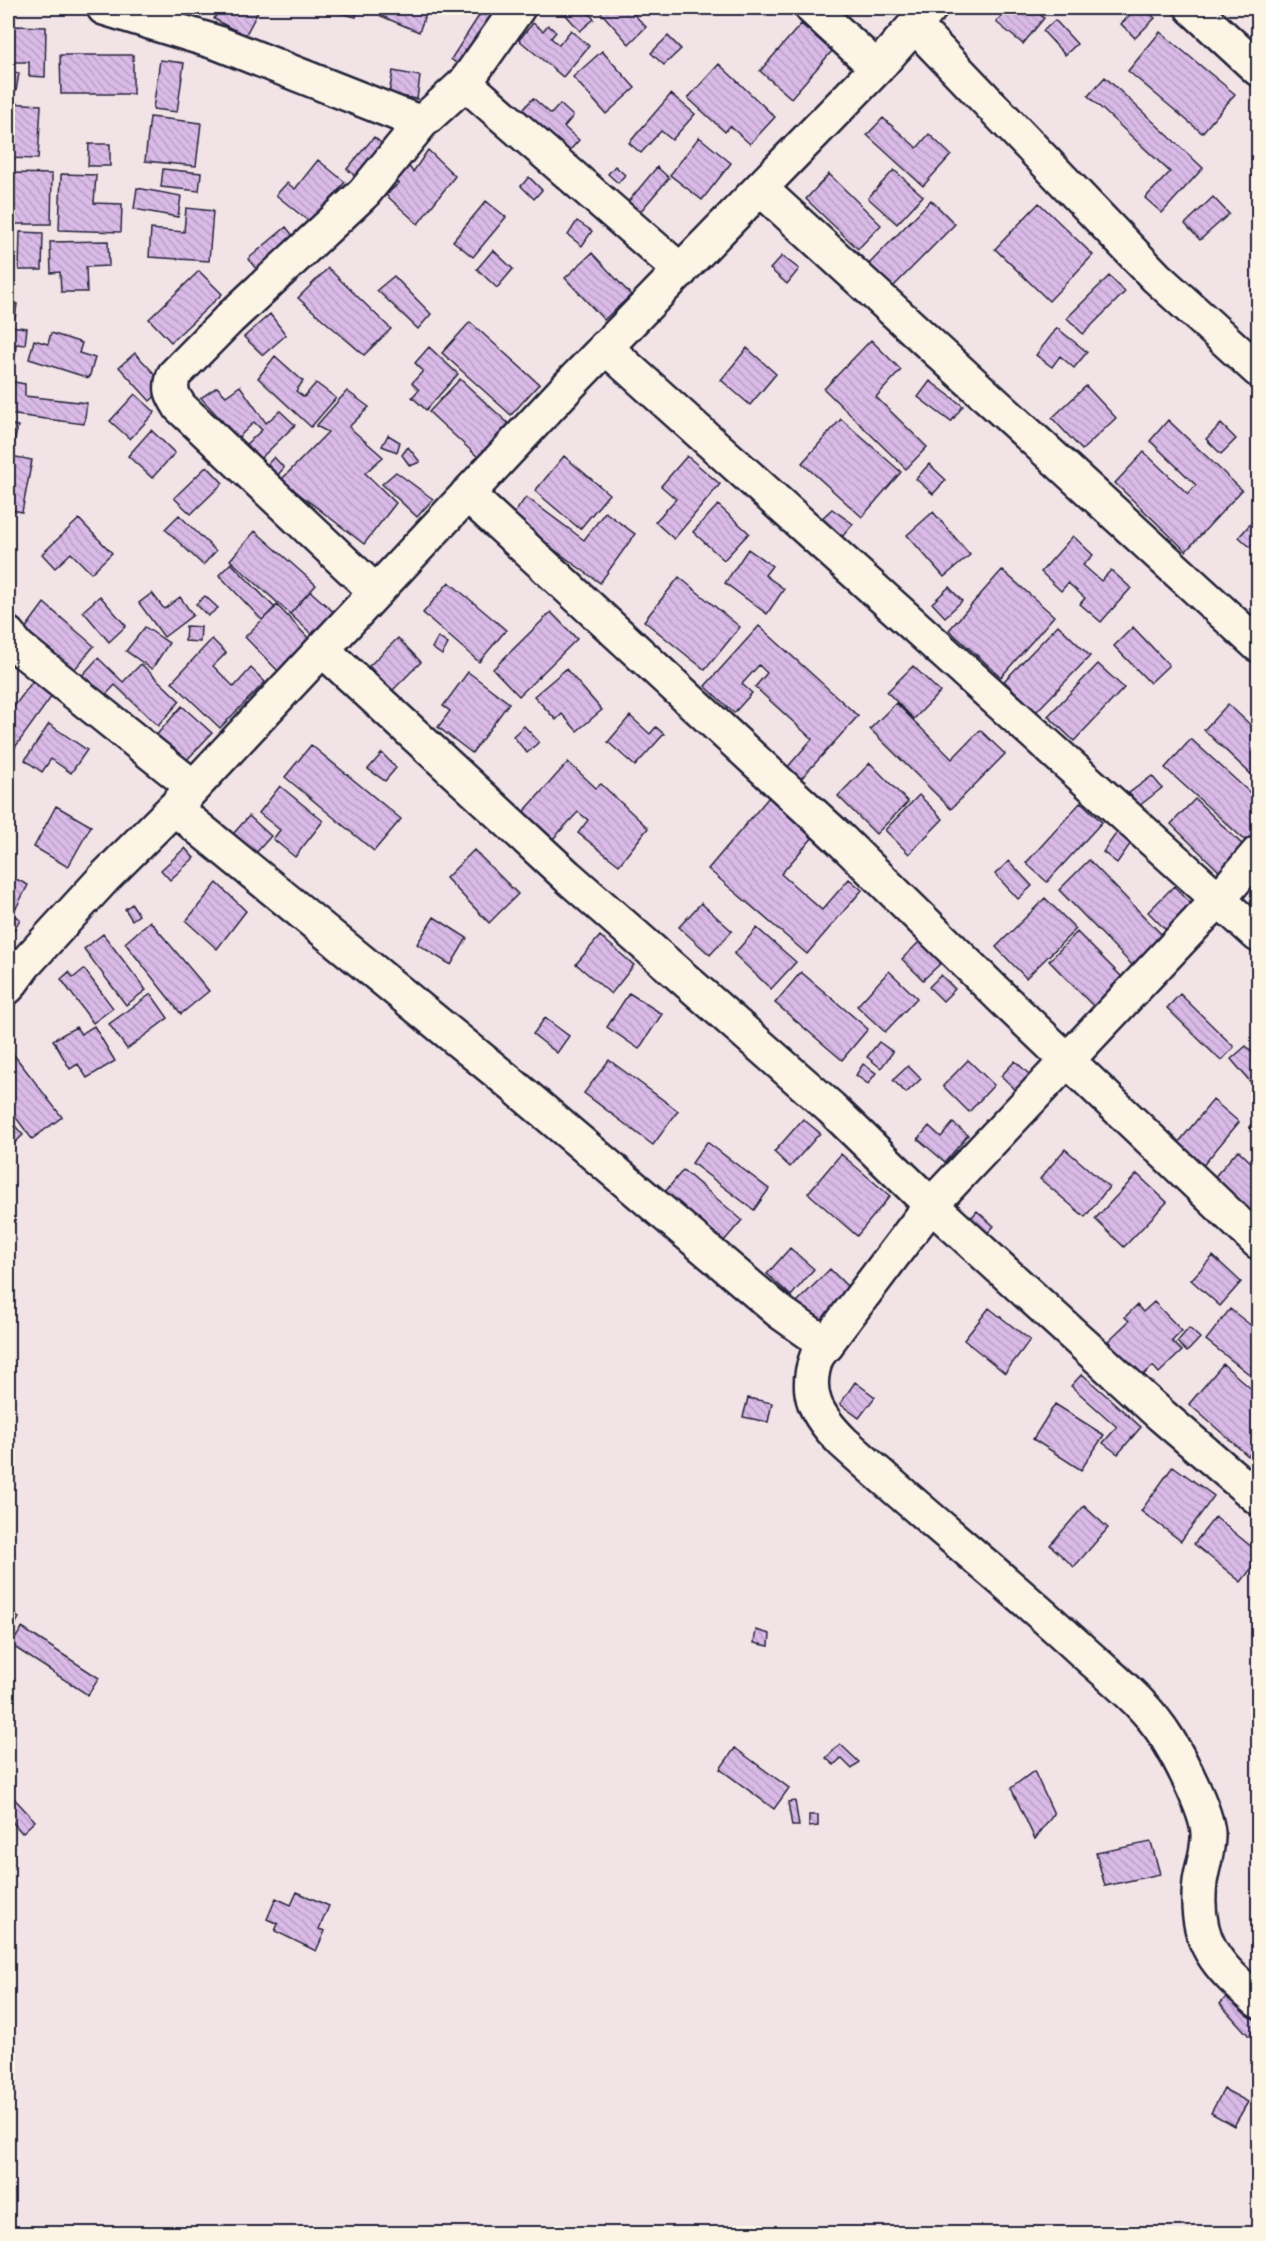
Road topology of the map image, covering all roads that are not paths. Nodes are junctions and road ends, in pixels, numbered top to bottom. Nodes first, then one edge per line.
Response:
1 (104, 8) edge
2 (518, 8) edge
3 (812, 8) edge
4 (1192, 8) edge
5 (922, 16) edge
6 (877, 68) junction
7 (1258, 69) edge
8 (465, 83) junction
9 (421, 123) junction
10 (761, 189) junction
11 (681, 271) junction
12 (605, 346) junction
13 (1258, 370) edge
14 (467, 494) junction
15 (376, 592) junction
16 (8, 634) edge
17 (1258, 645) edge
18 (323, 650) junction
19 (183, 797) junction
20 (1258, 853) edge
21 (1219, 899) junction
22 (1258, 935) edge
23 (8, 987) edge
24 (1068, 1061) junction
25 (931, 1205) junction
26 (1258, 1242) edge
27 (827, 1345) junction
28 (1258, 1498) edge
29 (1258, 2001) edge

1 - 9 street
2 - 8 street
3 - 6 street
4 - 7 street
5 - 6 street
5 - 13 street
6 - 10 street
8 - 9 street
8 - 11 street
9 - 15 street
10 - 11 street
10 - 17 street
11 - 12 street
12 - 14 street
12 - 21 street
14 - 15 street
14 - 24 street
15 - 18 street
16 - 19 street
18 - 19 street
18 - 25 street
19 - 23 street
19 - 27 street
20 - 21 street
21 - 22 street
21 - 24 street
24 - 25 street
24 - 26 street
25 - 27 street
25 - 28 street
27 - 29 street

